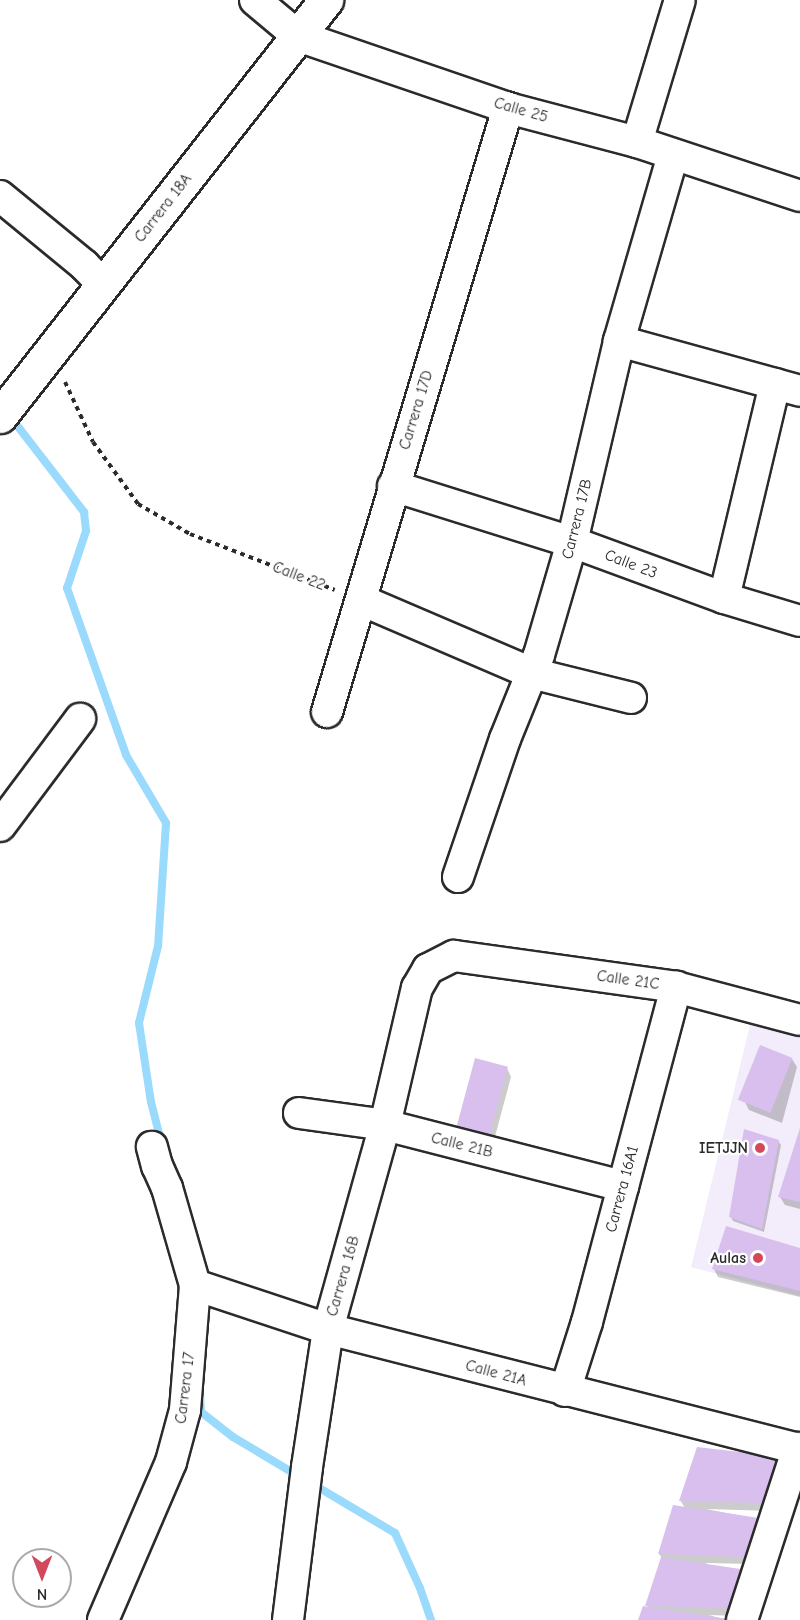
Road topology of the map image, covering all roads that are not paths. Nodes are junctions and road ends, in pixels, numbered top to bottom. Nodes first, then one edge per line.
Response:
1 (255, 0) edge
2 (326, 0) edge
3 (680, 0) edge
4 (298, 36) junction
5 (508, 108) junction
6 (637, 142) junction
7 (673, 155) junction
8 (0, 196) edge
9 (800, 196) edge
10 (103, 285) junction
11 (619, 341) junction
12 (787, 388) edge
13 (0, 416) edge
14 (393, 486) junction
15 (572, 542) junction
16 (724, 598) junction
17 (361, 600) junction
18 (800, 621) edge
19 (531, 674) junction
20 (631, 698) dead end
21 (327, 712) dead end
22 (80, 719) dead end
23 (0, 826) edge
24 (458, 877) dead end
25 (454, 956) joint
26 (676, 987) junction
27 (800, 1020) edge
28 (299, 1113) dead end
29 (385, 1125) junction
30 (152, 1148) dead end
31 (623, 1186) junction
32 (195, 1285) junction
33 (328, 1329) junction
34 (566, 1391) junction
35 (799, 1449) edge
36 (103, 1620) edge
37 (288, 1620) edge
38 (742, 1620) edge

1 - 4 street, Calle 25
2 - 4 main road, Carrera 18A
3 - 6 street
4 - 5 street, Calle 25
4 - 10 main road, Carrera 18A
5 - 6 street, Calle 25
5 - 14 street, Carrera 17D
6 - 7 street, Calle 25
7 - 9 street, Calle 25
7 - 11 street, Carrera 17B
8 - 10 street
10 - 13 main road, Carrera 18A
11 - 12 street
11 - 15 street, Carrera 17B
12 - 16 street
14 - 15 street, Calle 23
14 - 17 street, Carrera 17D
15 - 16 street, Calle 23
15 - 19 street, Carrera 17B
16 - 18 street, Calle 23
17 - 19 street
17 - 21 street, Carrera 17D
19 - 20 street
19 - 24 street, Carrera 17B
22 - 23 street
25 - 26 street, Calle 21C
25 - 29 street, Carrera 16B
26 - 27 street, Calle 21C
26 - 31 street, Carrera 16A1
28 - 29 street, Calle 21B
29 - 31 street, Calle 21B
29 - 33 street, Carrera 16B
30 - 32 street, Carrera 17
31 - 34 street, Carrera 16A1
32 - 33 street, Calle 21A
32 - 36 street, Carrera 17
33 - 34 street, Calle 21A
33 - 37 street, Carrera 16B
34 - 35 street, Calle 21A
35 - 38 street

